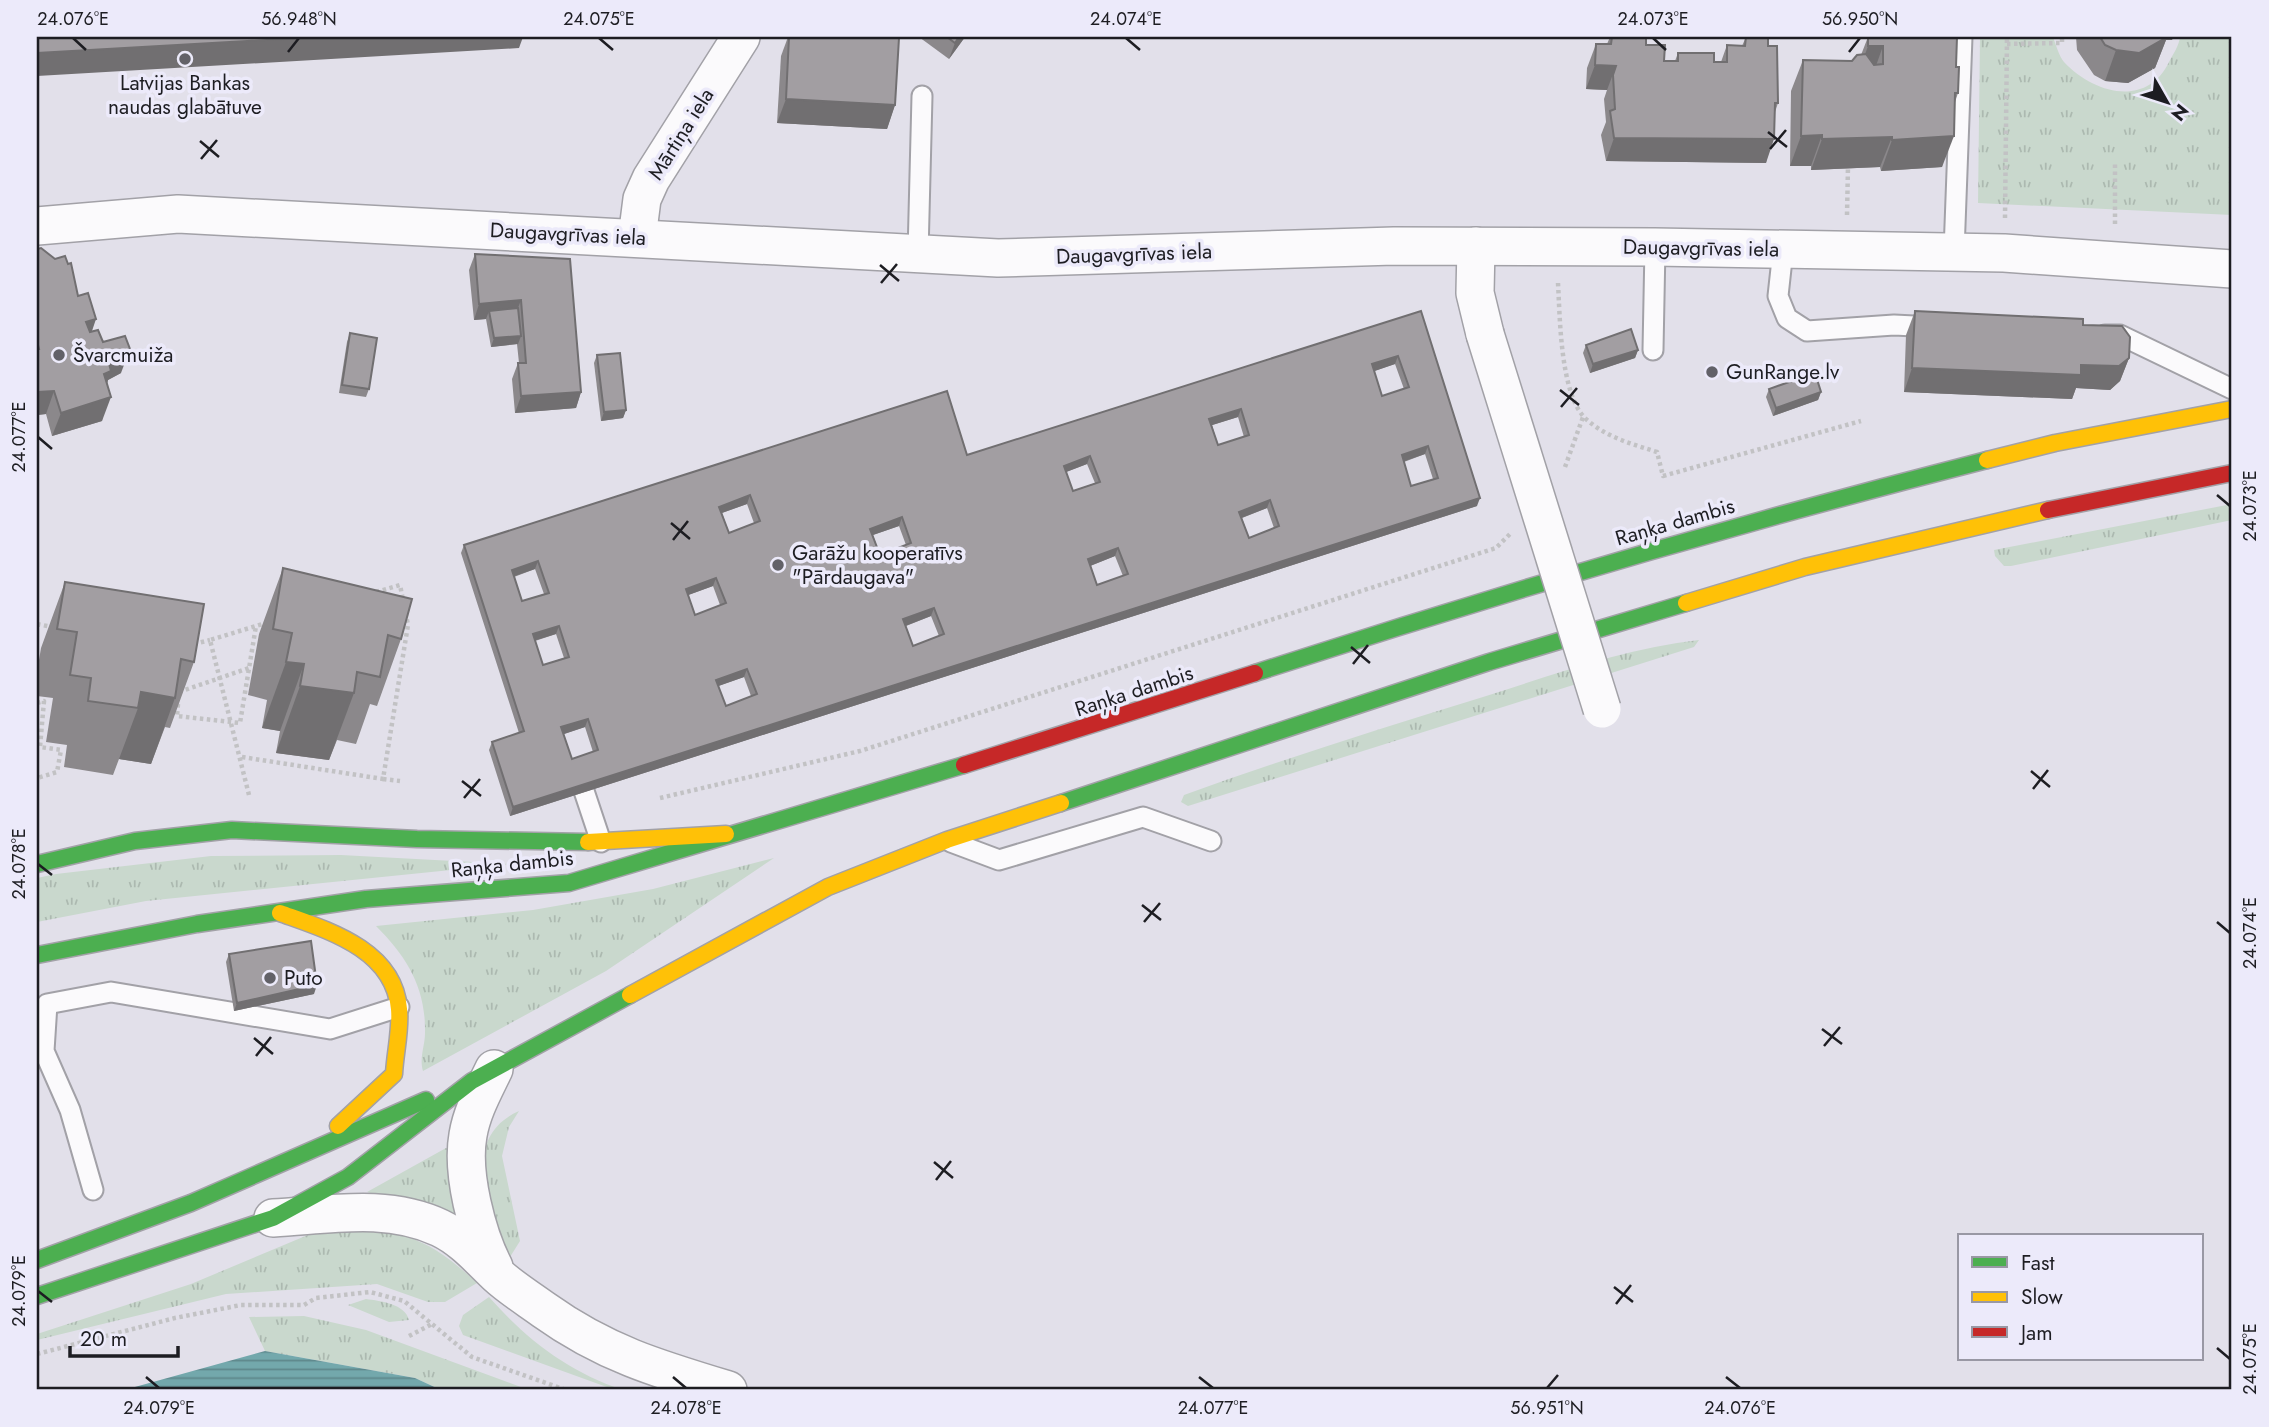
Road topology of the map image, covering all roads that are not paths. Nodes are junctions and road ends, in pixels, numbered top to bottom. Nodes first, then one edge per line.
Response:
1 (741, 37) edge
2 (1962, 37) edge
3 (922, 96) dead end
4 (37, 226) edge
5 (637, 237) junction
6 (1476, 246) junction
7 (1655, 247) junction
8 (1783, 250) junction
9 (1954, 252) junction
10 (918, 254) junction
11 (2232, 269) edge
12 (1961, 328) edge
13 (2080, 334) edge
14 (1653, 350) dead end
15 (2232, 389) edge
16 (2232, 409) edge
17 (2232, 473) edge
18 (1602, 709) dead end
19 (584, 792) edge
20 (726, 834) junction
21 (947, 840) junction
22 (1211, 841) dead end
23 (601, 842) junction
24 (37, 864) edge
25 (277, 912) junction
26 (37, 956) edge
27 (399, 1007) junction
28 (483, 1075) junction
29 (313, 1148) junction
30 (93, 1190) dead end
31 (273, 1217) junction
32 (37, 1260) edge
33 (500, 1277) junction
34 (37, 1296) edge
35 (728, 1390) edge

1 - 5 street, Mārtiņa iela
2 - 9 lane
3 - 10 lane
4 - 5 street, Daugavgrīvas iela
5 - 10 street, Daugavgrīvas iela
6 - 7 street, Daugavgrīvas iela
6 - 10 street, Daugavgrīvas iela
6 - 18 street, bridge
7 - 8 street, Daugavgrīvas iela
7 - 14 lane
8 - 9 street, Daugavgrīvas iela
8 - 12 lane
9 - 11 street, Daugavgrīvas iela
13 - 15 lane
16 - 20 main road, Raņķa dambis
17 - 21 main road
19 - 23 lane
20 - 23 main road
20 - 25 main road, Raņķa dambis
21 - 22 lane
21 - 28 main road
23 - 24 main road
25 - 26 main road, Raņķa dambis
25 - 27 main road
27 - 29 main road
27 - 30 lane
28 - 29 main road
28 - 31 main road
28 - 33 street
29 - 32 main road
31 - 33 street
31 - 34 main road
33 - 35 street

